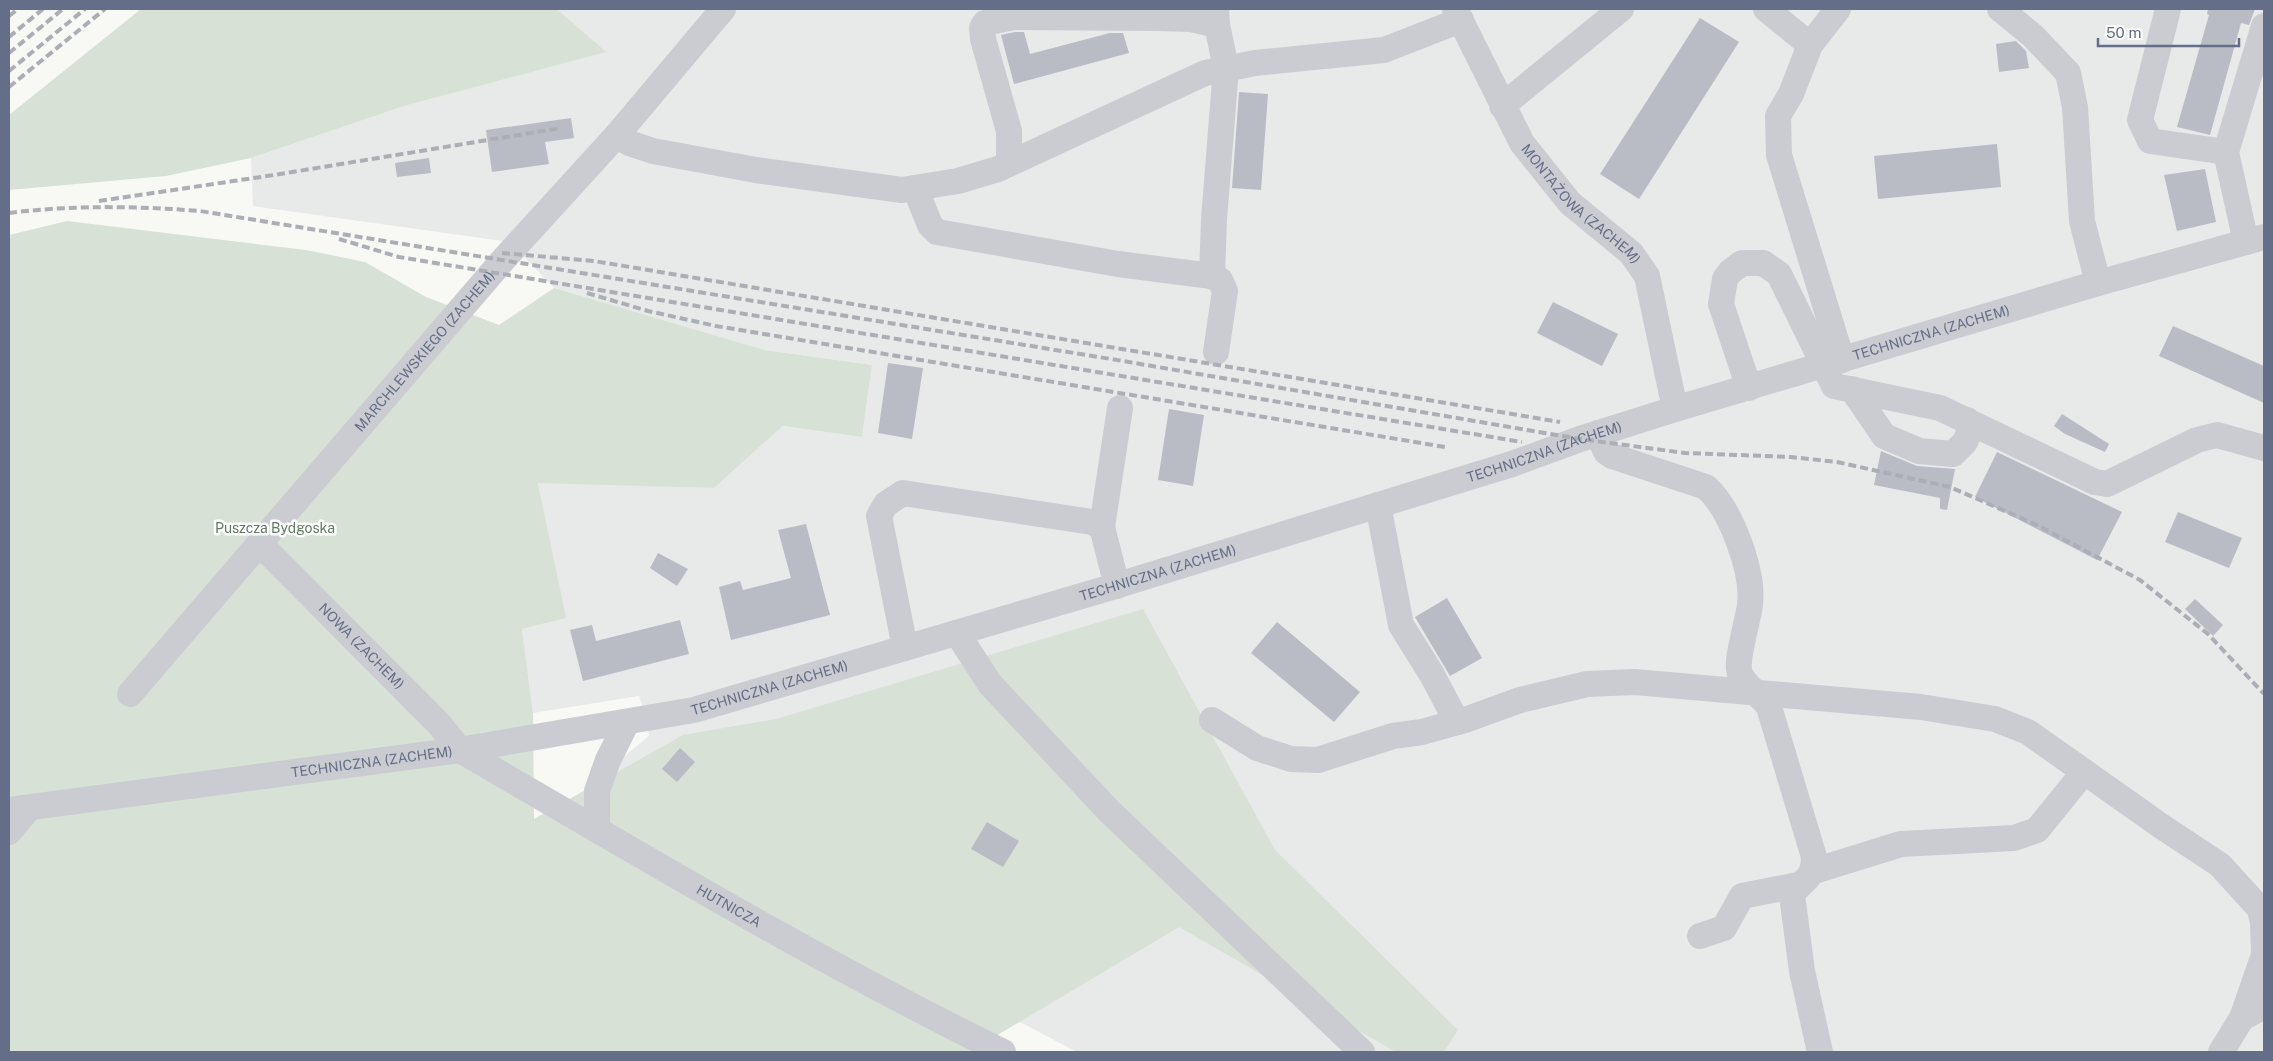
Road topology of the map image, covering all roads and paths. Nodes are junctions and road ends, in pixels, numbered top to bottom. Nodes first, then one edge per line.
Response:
1 (723, 9) edge
2 (1620, 9) edge
3 (1766, 9) edge
4 (2000, 9) edge
5 (2168, 9) edge
6 (1826, 13) edge
7 (1458, 14) edge
8 (994, 15) edge
9 (1216, 17) edge
10 (2264, 26) edge
11 (1810, 46) junction
12 (1226, 68) junction
13 (1502, 106) junction
14 (617, 135) junction
15 (2226, 152) junction
16 (1009, 163) junction
17 (916, 188) junction
18 (2255, 240) edge
19 (1212, 276) junction
20 (2098, 282) junction
21 (1216, 352) dead end
22 (1834, 363) junction
23 (1750, 388) junction
24 (1852, 389) junction
25 (1120, 408) dead end
26 (1675, 409) junction
27 (1966, 420) junction
28 (1598, 433) junction
29 (2264, 448) edge
30 (1378, 505) junction
31 (1102, 527) junction
32 (260, 544) junction
33 (1117, 586) junction
34 (957, 633) junction
35 (905, 648) junction
36 (1757, 693) junction
37 (130, 694) dead end
38 (1212, 720) dead end
39 (626, 722) junction
40 (1457, 722) junction
41 (460, 750) junction
42 (2084, 772) junction
43 (19, 809) edge
44 (597, 829) junction
45 (9, 832) edge
46 (1806, 878) junction
47 (1700, 936) dead end
48 (2253, 1012) edge
49 (1003, 1052) edge
50 (1362, 1052) edge
51 (1820, 1052) edge
52 (2221, 1052) edge

1 - 14 street, MARCHLEWSKIEGO (ZACHEM)
2 - 13 street
3 - 11 street
4 - 20 street
5 - 15 street
6 - 11 street
7 - 12 street
7 - 13 street, MONTAŻOWA (ZACHEM)
8 - 9 street
8 - 16 street
9 - 12 street
10 - 15 street
11 - 22 street
12 - 16 street
12 - 19 street
13 - 26 street, MONTAŻOWA (ZACHEM)
14 - 17 street
14 - 32 street, MARCHLEWSKIEGO (ZACHEM)
15 - 18 street
16 - 17 street
17 - 19 street
18 - 20 street, TECHNICZNA (ZACHEM)
19 - 21 street
20 - 22 street, TECHNICZNA (ZACHEM)
22 - 23 street, TECHNICZNA (ZACHEM)
22 - 23 street
22 - 24 street
23 - 26 street, TECHNICZNA (ZACHEM)
24 - 27 street
24 - 27 street
25 - 31 street
26 - 28 street, TECHNICZNA (ZACHEM)
27 - 29 street
28 - 30 street, TECHNICZNA (ZACHEM)
28 - 36 street
30 - 33 street, TECHNICZNA (ZACHEM)
30 - 40 street
31 - 33 street
31 - 35 street
32 - 37 street, MARCHLEWSKIEGO (ZACHEM)
32 - 41 street, NOWA (ZACHEM)
33 - 34 street, TECHNICZNA (ZACHEM)
34 - 35 street, TECHNICZNA (ZACHEM)
34 - 50 street
35 - 39 street, TECHNICZNA (ZACHEM)
36 - 40 street
36 - 42 street
36 - 46 street
38 - 40 street
39 - 41 street, TECHNICZNA (ZACHEM)
39 - 44 street
41 - 43 street, TECHNICZNA (ZACHEM)
41 - 44 street, HUTNICZA
42 - 46 street
42 - 48 street
43 - 45 street
44 - 49 street, HUTNICZA
46 - 47 street
46 - 51 street
48 - 52 street

